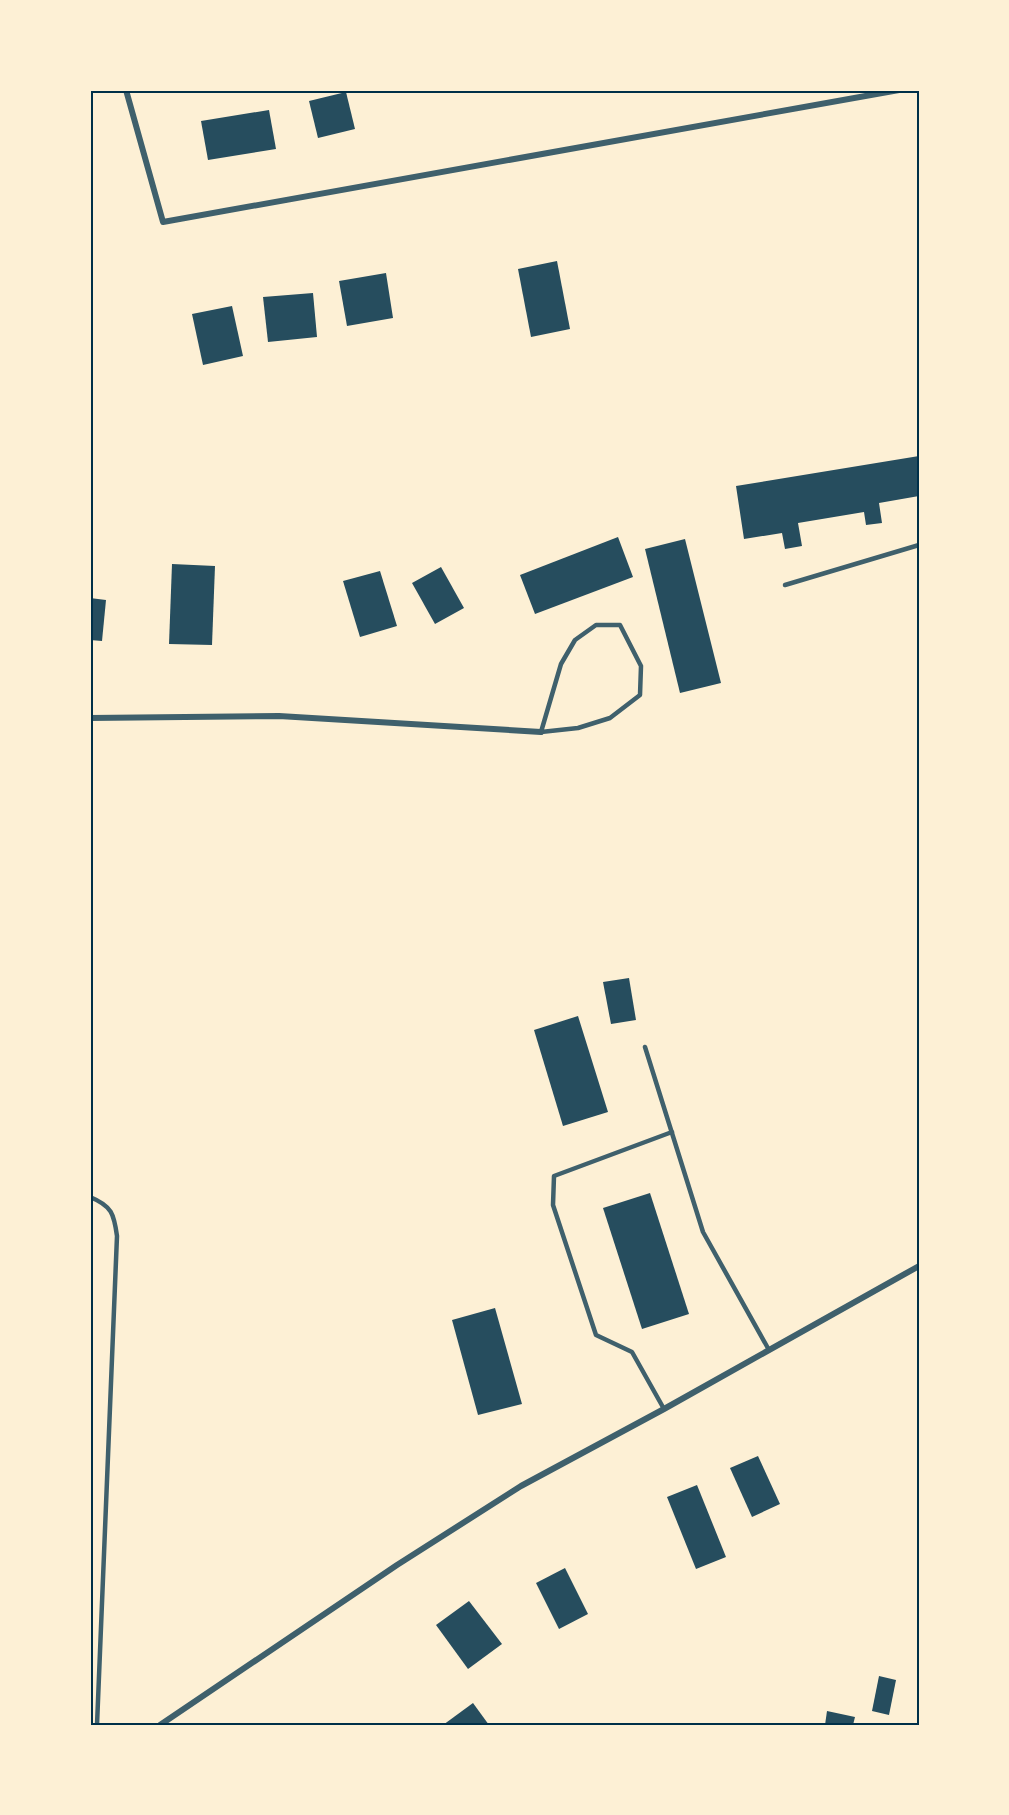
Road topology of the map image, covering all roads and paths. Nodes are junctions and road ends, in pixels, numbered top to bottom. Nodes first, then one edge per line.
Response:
1 (126, 90) edge
2 (899, 90) edge
3 (919, 545) edge
4 (785, 585) dead end
5 (90, 718) edge
6 (540, 732) junction
7 (645, 1047) dead end
8 (672, 1132) junction
9 (90, 1197) edge
10 (919, 1266) edge
11 (769, 1350) junction
12 (664, 1409) junction
13 (98, 1725) edge
14 (160, 1725) edge

1 - 2 street
3 - 4 lane
5 - 6 street
6 - 6 lane
7 - 8 lane
8 - 11 lane
8 - 12 lane
9 - 13 lane
10 - 11 street
11 - 12 street
12 - 14 street

